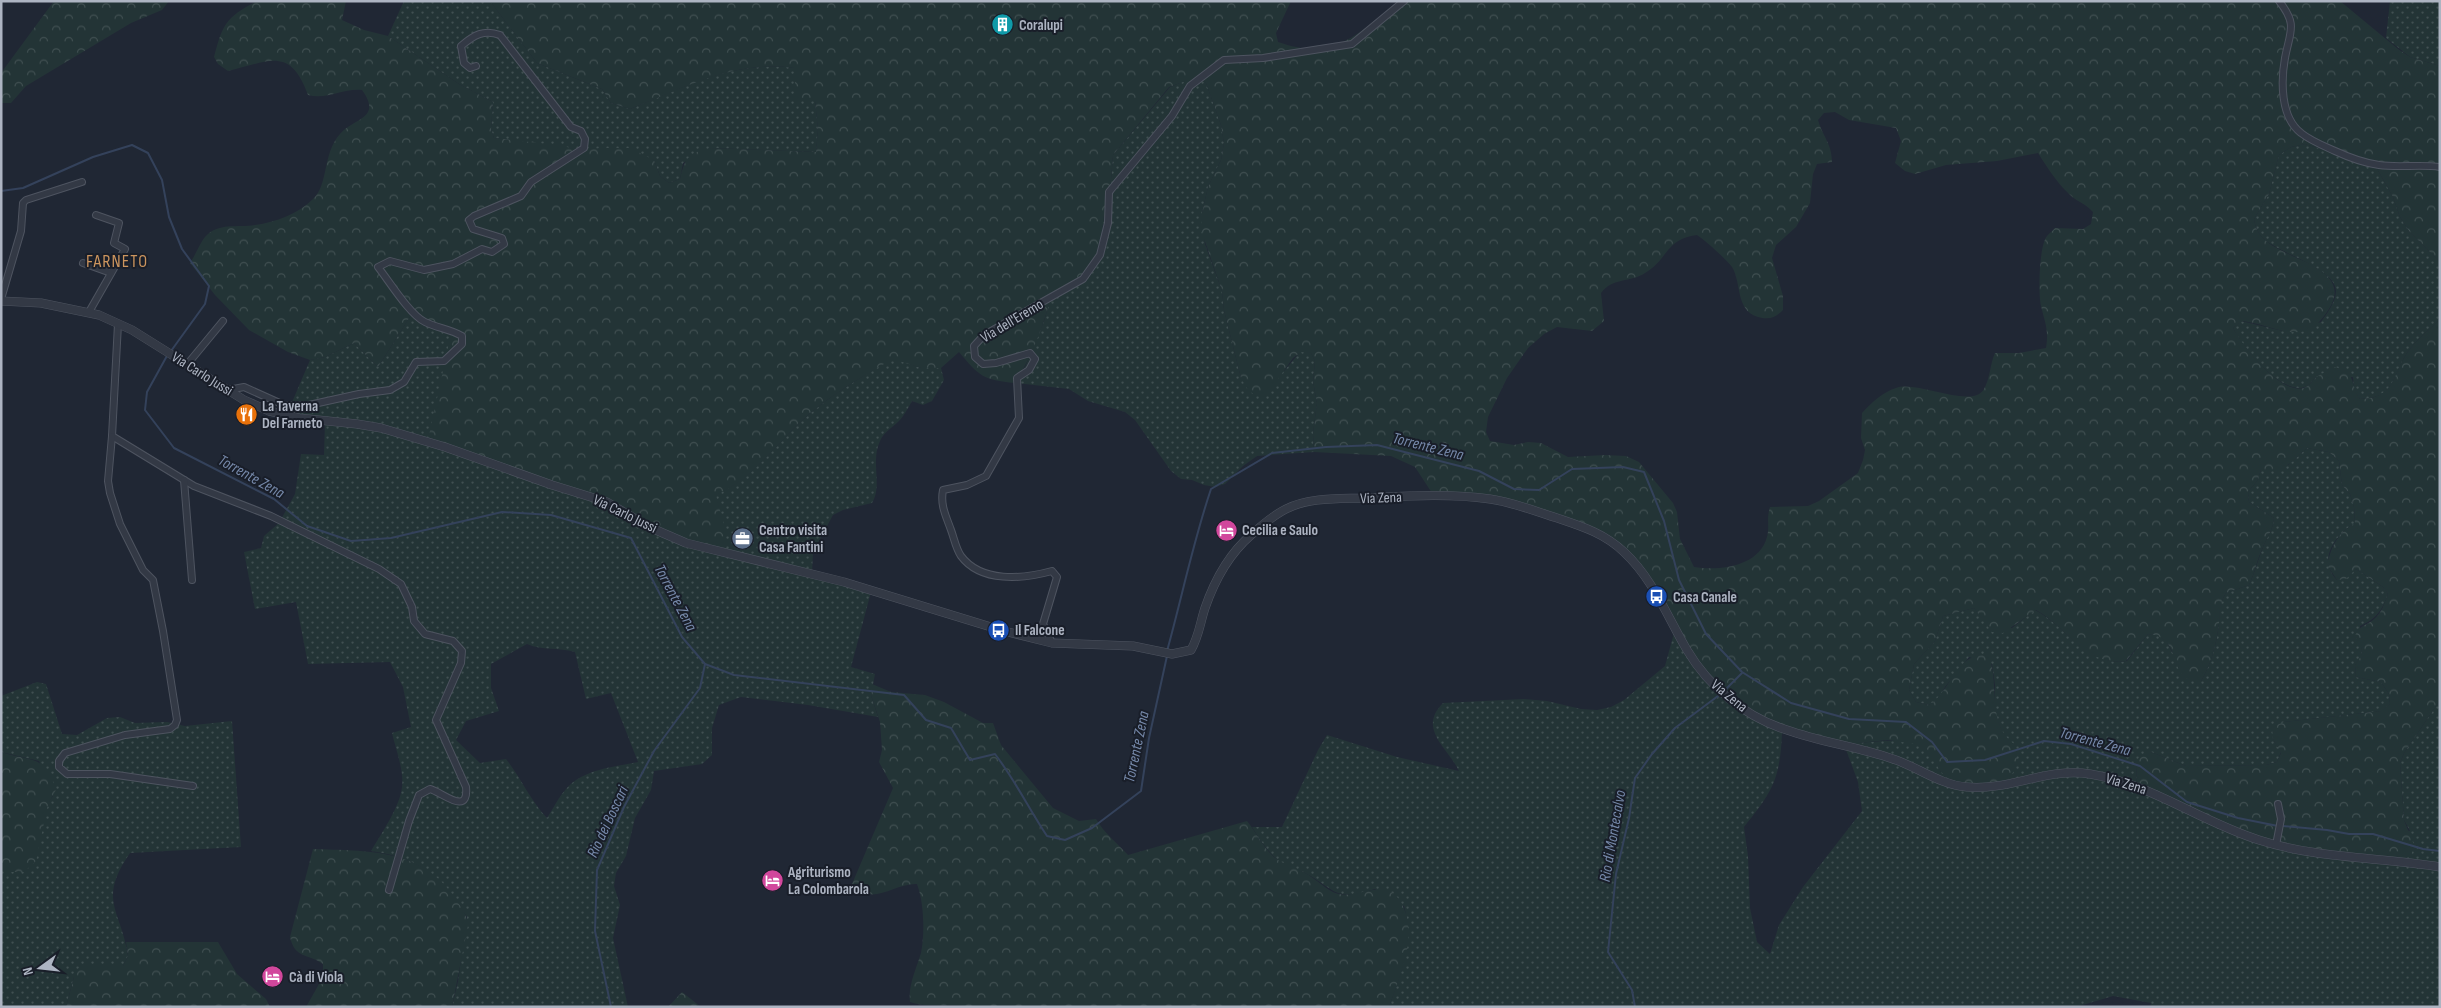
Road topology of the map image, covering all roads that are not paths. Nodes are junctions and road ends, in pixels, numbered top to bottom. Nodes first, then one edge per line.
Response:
1 (1404, 1) edge
2 (2279, 1) edge
3 (476, 66) dead end
4 (2440, 167) edge
5 (82, 182) dead end
6 (96, 215) dead end
7 (83, 263) dead end
8 (111, 273) junction
9 (1, 300) edge
10 (89, 312) junction
11 (223, 321) dead end
12 (118, 324) junction
13 (190, 361) dead end
14 (228, 390) junction
15 (112, 436) junction
16 (184, 480) junction
17 (192, 580) dead end
18 (1052, 643) junction
19 (1151, 650) joint
20 (193, 786) dead end
21 (2278, 804) dead end
22 (2276, 841) junction
23 (2440, 867) edge
24 (389, 890) dead end

1 - 18 street, Via dell'Eremo
2 - 4 street
3 - 14 street
5 - 9 street
6 - 8 street
7 - 8 street
8 - 10 street
9 - 10 street, Via Carlo Jussi
10 - 12 street, Via Carlo Jussi
11 - 13 street
12 - 14 street, Via Carlo Jussi
12 - 15 street
14 - 18 street, Via Carlo Jussi
15 - 16 street
15 - 20 street
16 - 17 street
16 - 24 street
18 - 19 street, Via Carlo Jussi
19 - 22 street, Via Zena
21 - 22 street
22 - 23 street, Via Zena

